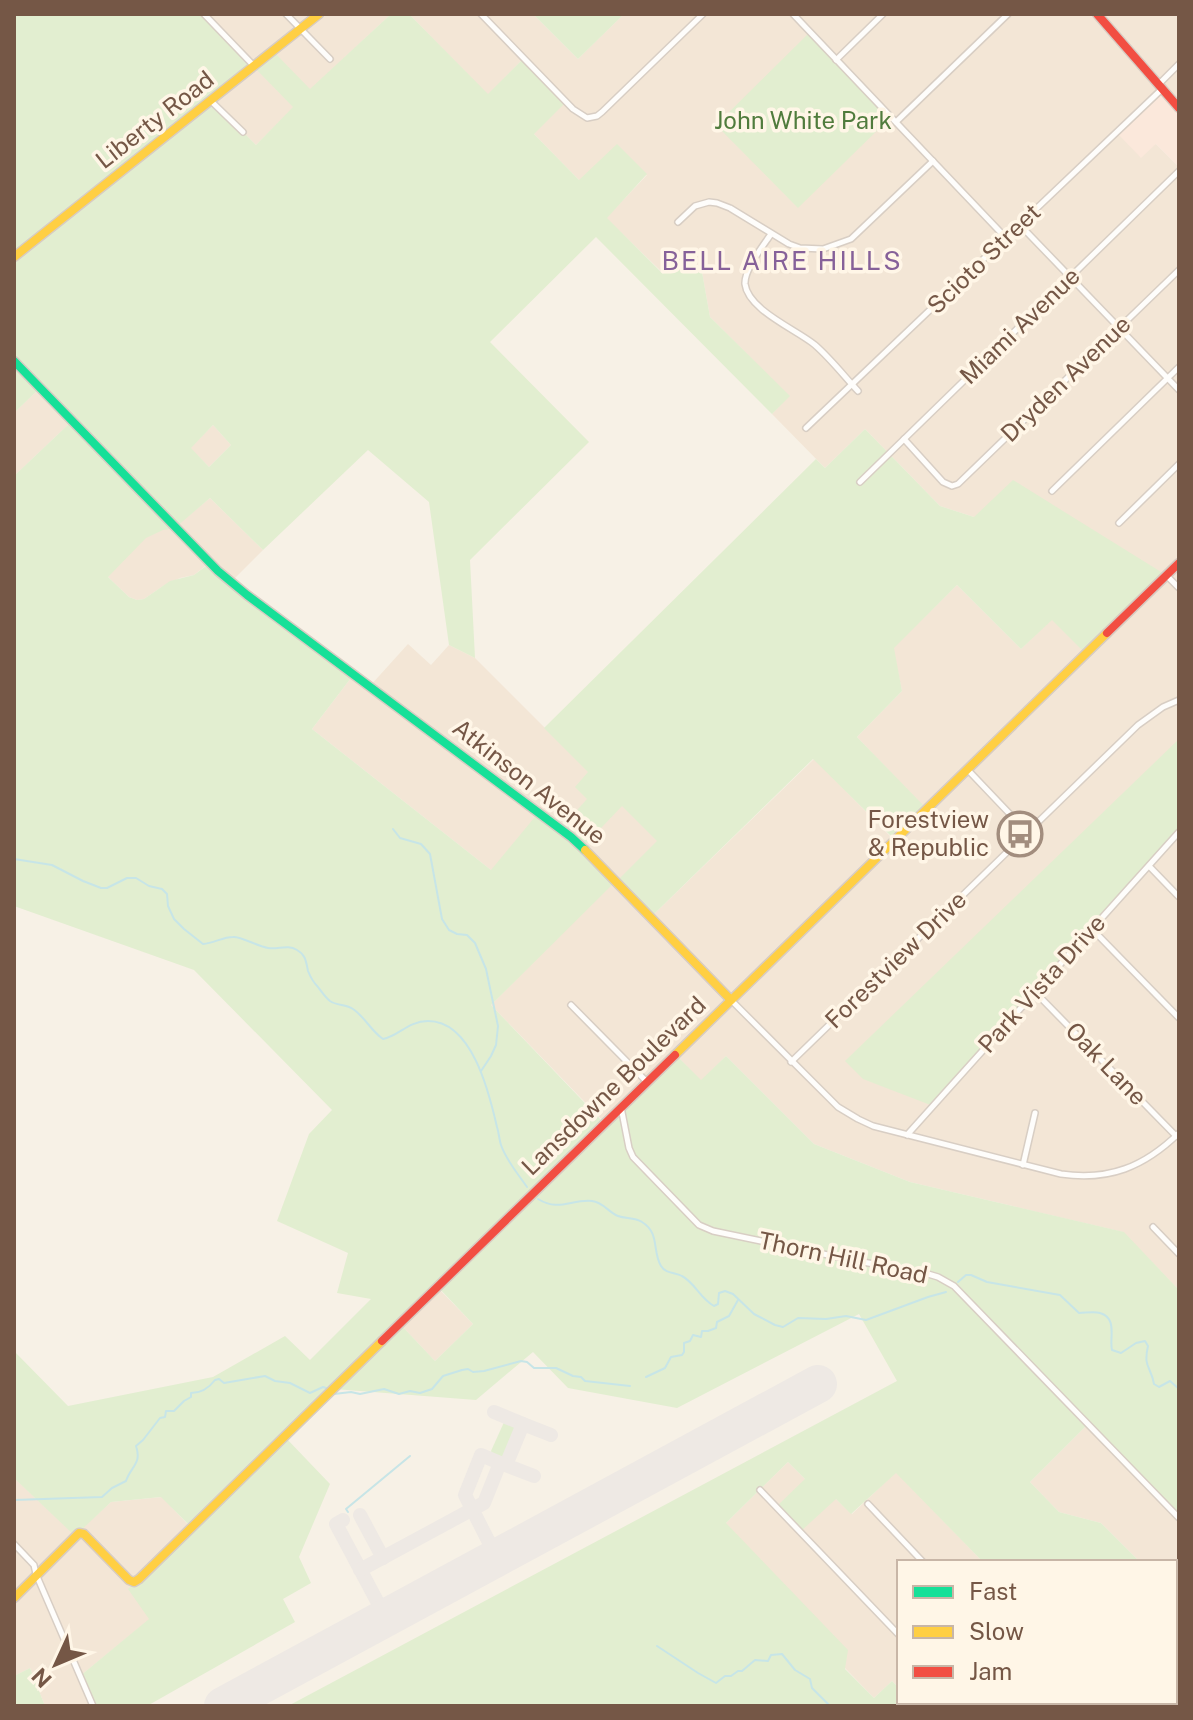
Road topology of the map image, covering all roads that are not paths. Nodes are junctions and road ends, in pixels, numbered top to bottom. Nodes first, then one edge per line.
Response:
1 (204, 14) edge
2 (286, 14) edge
3 (319, 14) edge
4 (481, 14) edge
5 (703, 14) edge
6 (793, 14) edge
7 (883, 14) edge
8 (1008, 14) edge
9 (1100, 15) edge
10 (301, 29) junction
11 (330, 59) dead end
12 (836, 60) junction
13 (1179, 64) edge
14 (254, 66) junction
15 (1160, 87) junction
16 (211, 101) junction
17 (1179, 108) edge
18 (896, 122) junction
19 (243, 132) dead end
20 (933, 161) junction
21 (1179, 171) edge
22 (678, 222) dead end
23 (1020, 225) junction
24 (771, 234) junction
25 (1006, 238) junction
26 (14, 257) edge
27 (1179, 270) edge
28 (1070, 277) junction
29 (1119, 328) junction
30 (14, 361) edge
31 (1179, 367) edge
32 (1167, 378) junction
33 (853, 385) junction
34 (1179, 390) edge
35 (858, 391) dead end
36 (806, 428) dead end
37 (904, 439) junction
38 (1179, 464) edge
39 (860, 482) dead end
40 (1052, 491) dead end
41 (1119, 523) dead end
42 (1179, 563) edge
43 (1166, 575) junction
44 (1179, 588) edge
45 (1179, 700) edge
46 (967, 769) junction
47 (1027, 832) junction
48 (1179, 832) edge
49 (1149, 866) junction
50 (1179, 897) edge
51 (1092, 929) junction
52 (1035, 992) junction
53 (731, 1000) junction
54 (571, 1005) dead end
55 (1179, 1018) edge
56 (791, 1062) junction
57 (647, 1082) junction
58 (621, 1107) junction
59 (1035, 1113) dead end
60 (906, 1135) junction
61 (1178, 1135) edge
62 (1023, 1165) junction
63 (1153, 1227) dead end
64 (1179, 1254) edge
65 (760, 1490) dead end
66 (868, 1504) dead end
67 (1179, 1518) edge
68 (14, 1544) edge
69 (921, 1560) edge
70 (36, 1574) junction
71 (14, 1598) edge
72 (897, 1633) edge
73 (93, 1706) edge

1 - 14 street
2 - 10 street
3 - 10 street, Liberty Road
4 - 5 street
6 - 12 street
7 - 12 street
8 - 18 street
9 - 15 street
10 - 11 street
10 - 14 street, Liberty Road
12 - 18 street
13 - 15 street, Scioto Street
14 - 16 street, Liberty Road
15 - 17 street
15 - 23 street, Scioto Street
16 - 19 street
16 - 26 street, Liberty Road
18 - 20 street
20 - 24 street
20 - 25 street
21 - 28 street, Miami Avenue
22 - 24 street
23 - 25 street, Scioto Street
23 - 28 street
24 - 33 street
25 - 33 street, Scioto Street
27 - 29 street, Dryden Avenue
28 - 29 street
28 - 37 street, Miami Avenue
29 - 32 street
29 - 37 street, Dryden Avenue
30 - 53 street, Atkinson Avenue
31 - 32 street
32 - 34 street
32 - 40 street
33 - 35 street
33 - 36 street, Scioto Street
37 - 39 street, Miami Avenue
38 - 41 street
42 - 43 street, Lansdowne Boulevard
43 - 44 street
43 - 46 street, Lansdowne Boulevard
45 - 47 street, Forestview Drive
46 - 47 street
46 - 53 street, Lansdowne Boulevard
47 - 56 street, Forestview Drive
48 - 49 street, Park Vista Drive
49 - 50 street
49 - 51 street, Park Vista Drive
51 - 52 street, Park Vista Drive
51 - 55 street
52 - 60 street, Park Vista Drive
52 - 61 street, Oak Lane
53 - 56 street, Atkinson Avenue
53 - 57 street, Lansdowne Boulevard
54 - 57 street
56 - 60 street, Atkinson Avenue
57 - 58 street, Lansdowne Boulevard
58 - 67 street, Thorn Hill Road
58 - 70 street, Lansdowne Boulevard
59 - 62 street
60 - 62 street, Atkinson Avenue
61 - 62 street, Atkinson Avenue
63 - 64 street
65 - 72 street
66 - 69 street
68 - 70 street
70 - 71 street
70 - 73 street

